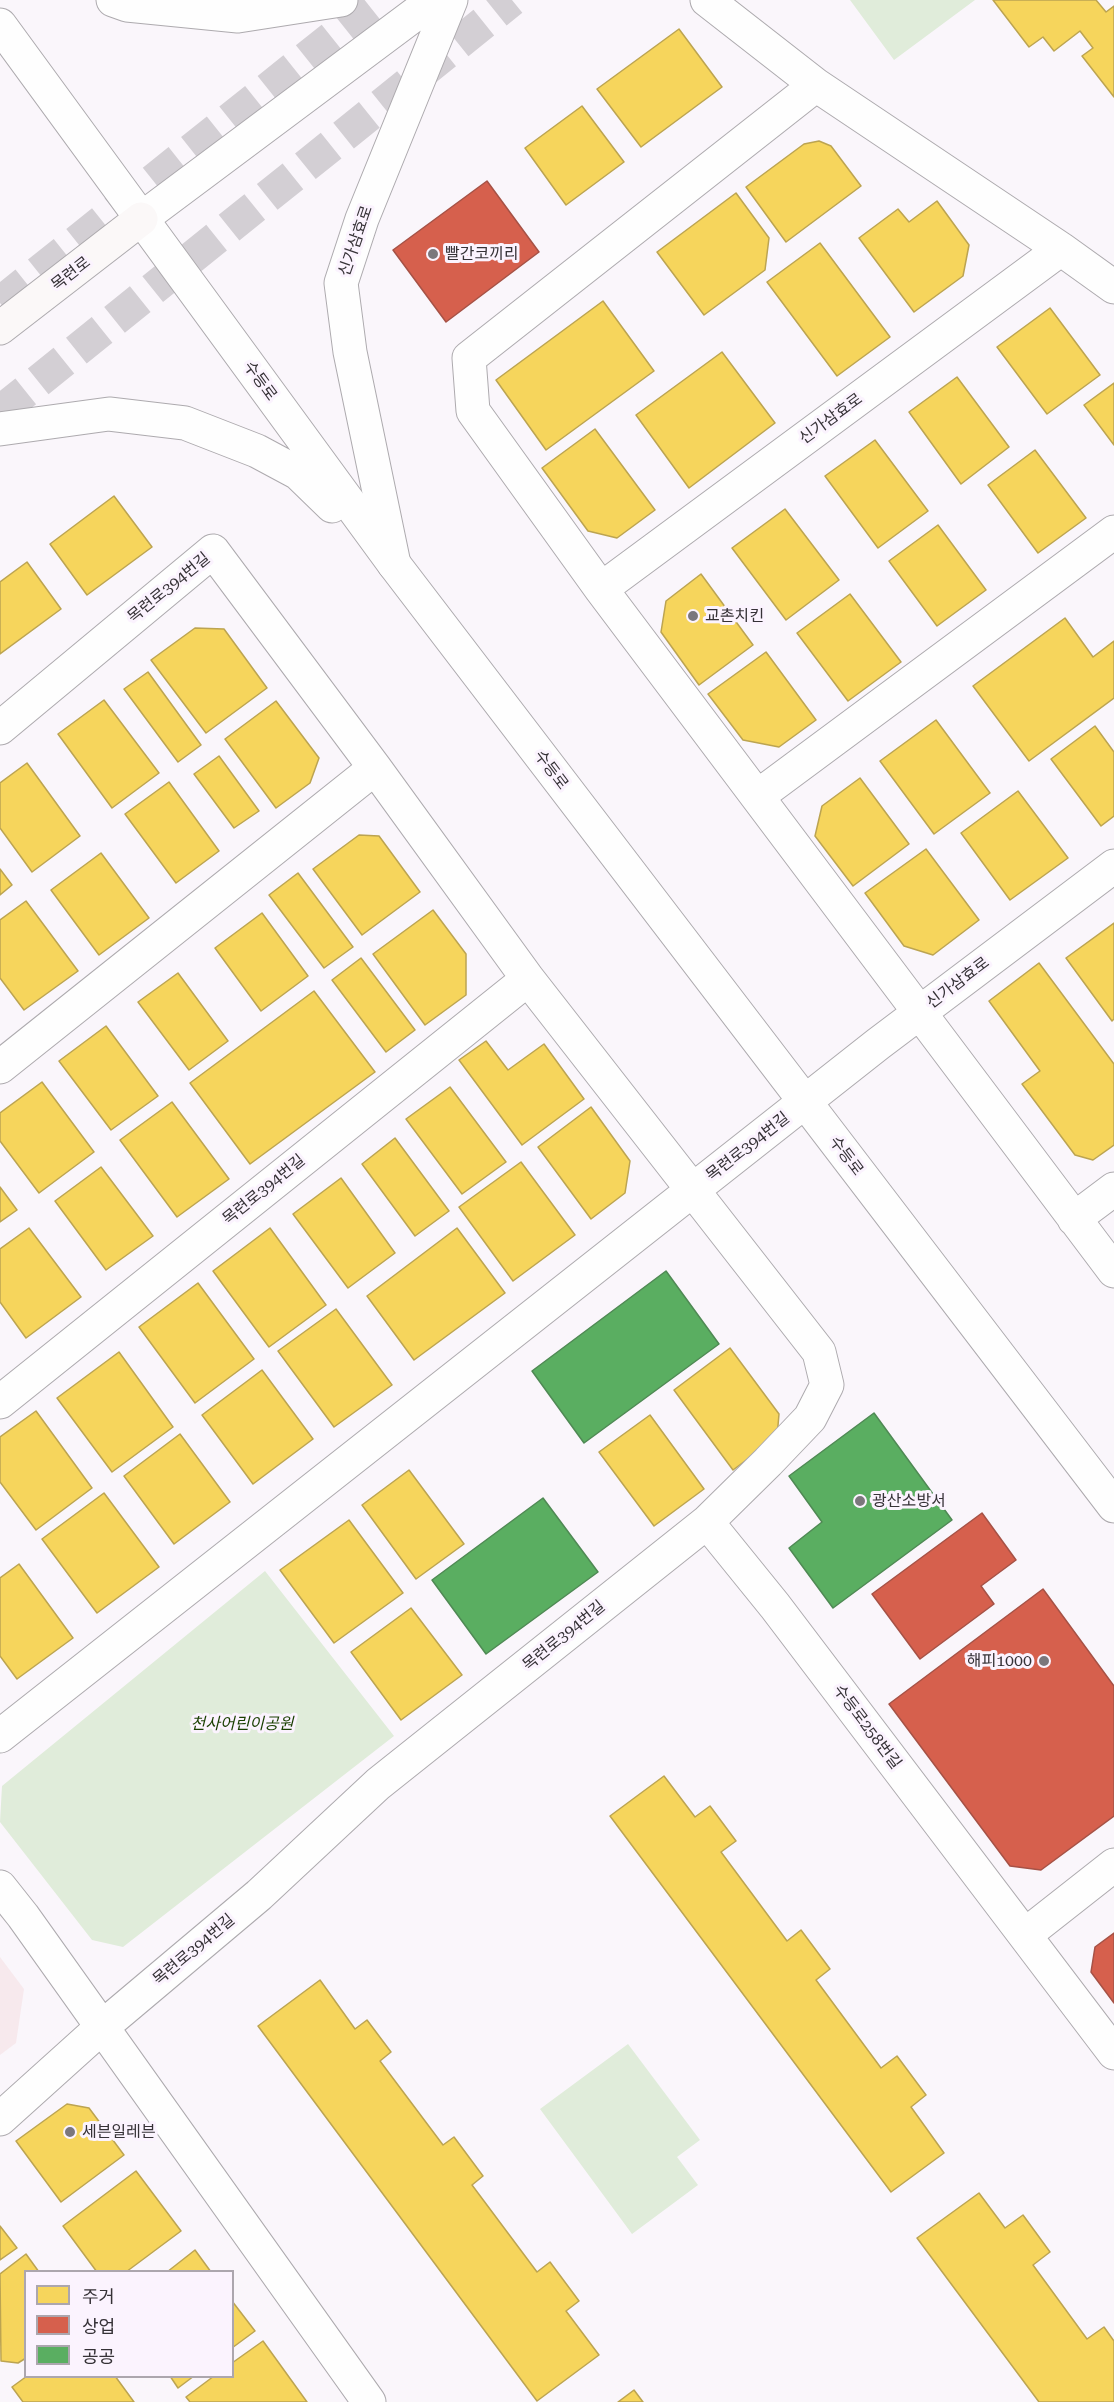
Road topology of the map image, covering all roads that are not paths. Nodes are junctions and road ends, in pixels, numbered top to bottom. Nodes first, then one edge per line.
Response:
1 (113, 0) edge
2 (341, 0) edge
3 (434, 0) edge
4 (451, 0) edge
5 (707, 0) edge
6 (0, 25) edge
7 (816, 85) junction
8 (141, 219) junction
9 (1061, 249) junction
10 (1114, 287) edge
11 (0, 328) edge
12 (0, 429) edge
13 (1114, 532) edge
14 (394, 564) junction
15 (601, 589) junction
16 (0, 728) edge
17 (375, 768) junction
18 (758, 796) junction
19 (1114, 866) edge
20 (528, 979) junction
21 (920, 1011) junction
22 (0, 1067) edge
23 (805, 1103) junction
24 (1114, 1189) edge
25 (692, 1190) junction
26 (1074, 1219) junction
27 (1114, 1271) edge
28 (0, 1402) edge
29 (1114, 1506) edge
30 (707, 1522) junction
31 (0, 1736) edge
32 (1114, 1865) edge
33 (0, 1887) edge
34 (1025, 1935) junction
35 (101, 2028) junction
36 (1114, 2053) edge
37 (0, 2119) edge
38 (369, 2402) edge

1 - 2 street
3 - 8 street
4 - 14 street, 신가삼효로
5 - 7 street
6 - 8 street, 수등로
7 - 9 street
7 - 15 street
8 - 11 main road, 목련로
8 - 14 street, 수등로
9 - 10 street
9 - 15 street, 신가삼효로
12 - 14 street
13 - 18 street
14 - 23 street, 수등로
15 - 18 street
16 - 17 street, 목련로394번길
17 - 20 street, 목련로394번길
17 - 22 street
18 - 21 street
19 - 21 street, 신가삼효로
20 - 25 street, 목련로394번길
20 - 28 street, 목련로394번길
21 - 23 street, 신가삼효로
21 - 26 street
23 - 25 street, 목련로394번길
23 - 29 street, 수등로
24 - 26 street
25 - 30 street, 목련로394번길
25 - 31 street, 목련로394번길
26 - 27 street
30 - 34 street, 수등로258번길
30 - 35 street, 목련로394번길
32 - 34 street
33 - 35 street
34 - 36 street, 수등로258번길
35 - 37 street, 목련로394번길
35 - 38 street

